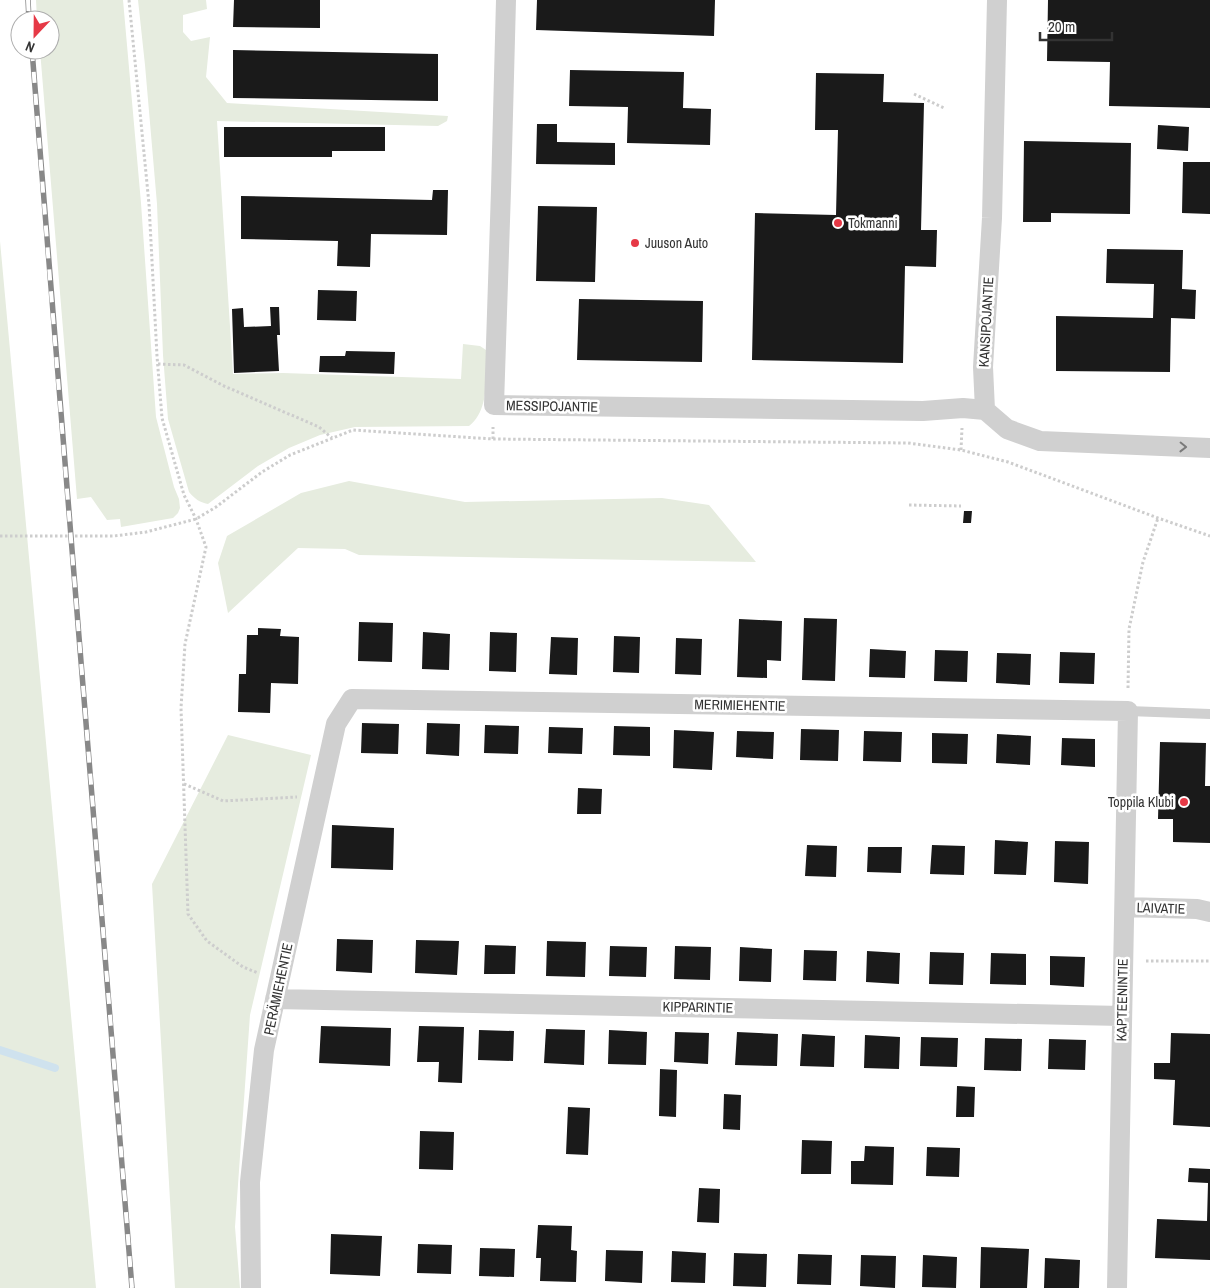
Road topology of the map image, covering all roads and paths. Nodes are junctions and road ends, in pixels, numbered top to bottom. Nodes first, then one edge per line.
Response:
1 (129, 0) edge
2 (506, 0) edge
3 (997, 0) edge
4 (914, 94) dead end
5 (944, 108) dead end
6 (158, 364) junction
7 (985, 410) junction
8 (332, 438) junction
9 (1210, 448) edge
10 (910, 505) dead end
11 (960, 506) dead end
12 (1158, 518) junction
13 (196, 519) junction
14 (0, 536) edge
15 (1210, 536) edge
16 (352, 698) joint
17 (1128, 711) junction
18 (1210, 714) edge
19 (184, 784) junction
20 (320, 796) junction
21 (1125, 907) junction
22 (1206, 909) edge
23 (1210, 961) edge
24 (1123, 962) junction
25 (277, 989) junction
26 (1122, 1016) junction
27 (251, 1288) edge
28 (1117, 1288) edge

1 - 6 path
2 - 7 street, MESSIPOJANTIE
3 - 7 street, KANSIPOJANTIE
4 - 5 path
6 - 8 path
6 - 13 path
7 -> 9 street
8 - 12 path
8 - 13 path
10 - 11 path
12 - 15 path
12 - 17 path
13 - 14 path
13 - 19 path
16 - 17 street, MERIMIEHENTIE
16 - 20 street, PERÄMIEHENTIE
17 - 18 lane
17 - 21 street, KAPTEENINTIE
19 - 20 path
19 - 25 path
20 - 25 street, PERÄMIEHENTIE
21 - 22 street, LAIVATIE
21 - 24 street, KAPTEENINTIE
23 - 24 path
24 - 26 street, KAPTEENINTIE
25 - 26 street, KIPPARINTIE
25 - 27 street, PERÄMIEHENTIE
26 - 28 street, KAPTEENINTIE

